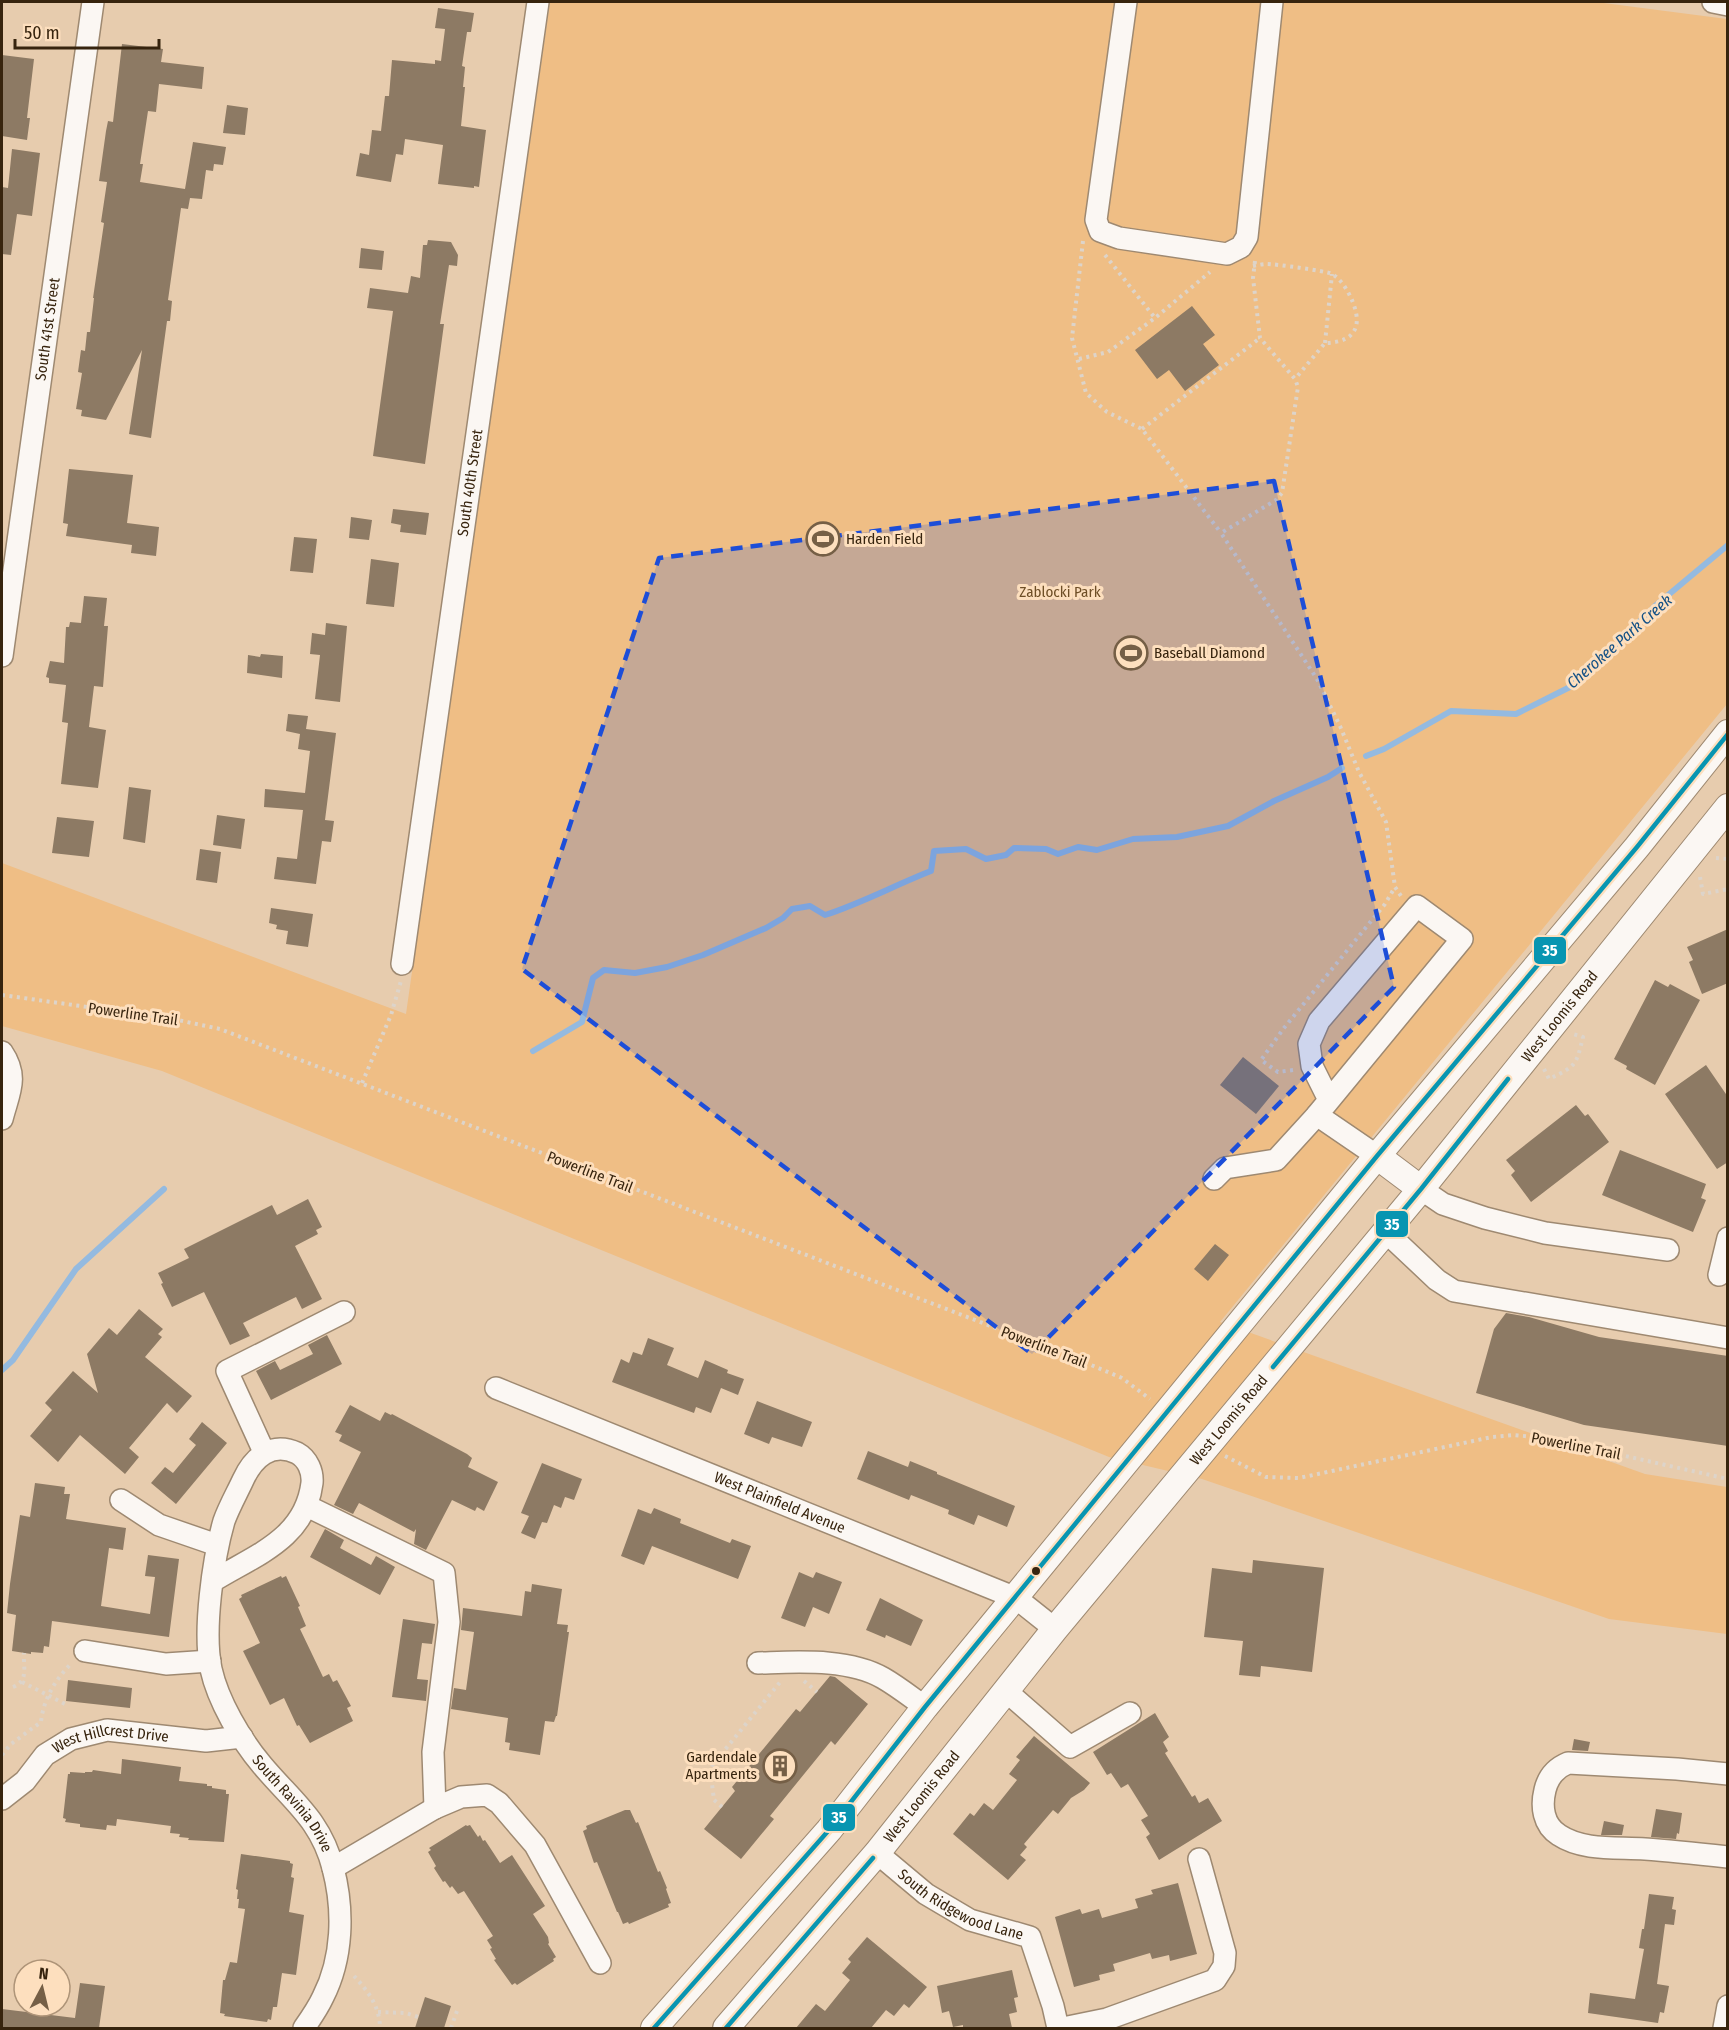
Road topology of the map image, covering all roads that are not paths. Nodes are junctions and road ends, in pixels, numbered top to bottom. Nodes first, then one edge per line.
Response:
1 (93, 2) edge
2 (538, 2) edge
3 (1126, 2) edge
4 (1272, 2) edge
5 (1713, 2) edge
6 (1728, 4) edge
7 (2, 656) edge
8 (1728, 733) edge
9 (1728, 807) edge
10 (402, 964) road end
11 (2, 1052) edge
12 (1323, 1107) junction
13 (2, 1119) edge
14 (1377, 1156) junction
15 (1214, 1179) dead end
16 (1421, 1189) junction
17 (1386, 1232) junction
18 (1728, 1238) edge
19 (1668, 1250) dead end
20 (1719, 1275) dead end
21 (344, 1312) dead end
22 (1728, 1338) edge
23 (496, 1388) dead end
24 (264, 1452) junction
25 (121, 1500) dead end
26 (307, 1506) junction
27 (217, 1545) junction
28 (213, 1581) junction
29 (1016, 1598) junction
30 (1055, 1629) junction
31 (85, 1652) road end
32 (210, 1661) junction
33 (758, 1663) dead end
34 (1006, 1691) junction
35 (925, 1707) junction
36 (1130, 1713) dead end
37 (242, 1737) junction
38 (1728, 1774) edge
39 (2, 1799) edge
40 (435, 1808) junction
41 (877, 1853) junction
42 (1728, 1857) edge
43 (1199, 1859) dead end
44 (333, 1868) junction
45 (600, 1963) dead end
46 (1728, 2006) edge
47 (304, 2028) edge
48 (654, 2028) edge
49 (726, 2028) edge
50 (1058, 2028) edge
51 (1063, 2028) edge
52 (1724, 2028) edge

1 - 7 street, South 41st Street
2 - 10 street, South 40th Street
3 - 4 street
5 - 6 street
8 - 14 main road
9 - 16 main road, West Loomis Road
11 - 13 street
12 - 12 street
12 - 14 street
12 - 15 street
14 - 16 main road
14 - 29 main road
16 - 17 main road, West Loomis Road
16 - 19 street
17 - 22 street
17 - 30 main road, West Loomis Road
18 - 20 street
21 - 24 street
23 - 29 street, West Plainfield Avenue
24 - 26 street
24 - 27 street, South Ravinia Drive
25 - 27 street
26 - 28 street
26 - 40 street
27 - 28 street, South Ravinia Drive
28 - 32 street, South Ravinia Drive
29 - 30 street, West Plainfield Avenue
29 - 35 main road
30 - 34 main road, West Loomis Road
31 - 32 street
32 - 37 street, South Ravinia Drive
33 - 35 street
34 - 36 street
34 - 41 main road, West Loomis Road
35 - 48 main road
37 - 39 street, West Hillcrest Drive
37 - 44 street, South Ravinia Drive
38 - 42 street
40 - 44 street
40 - 45 street
41 - 49 main road, West Loomis Road
41 - 50 street, South Ridgewood Lane
43 - 51 street
44 - 47 street, South Ravinia Drive
46 - 52 street

